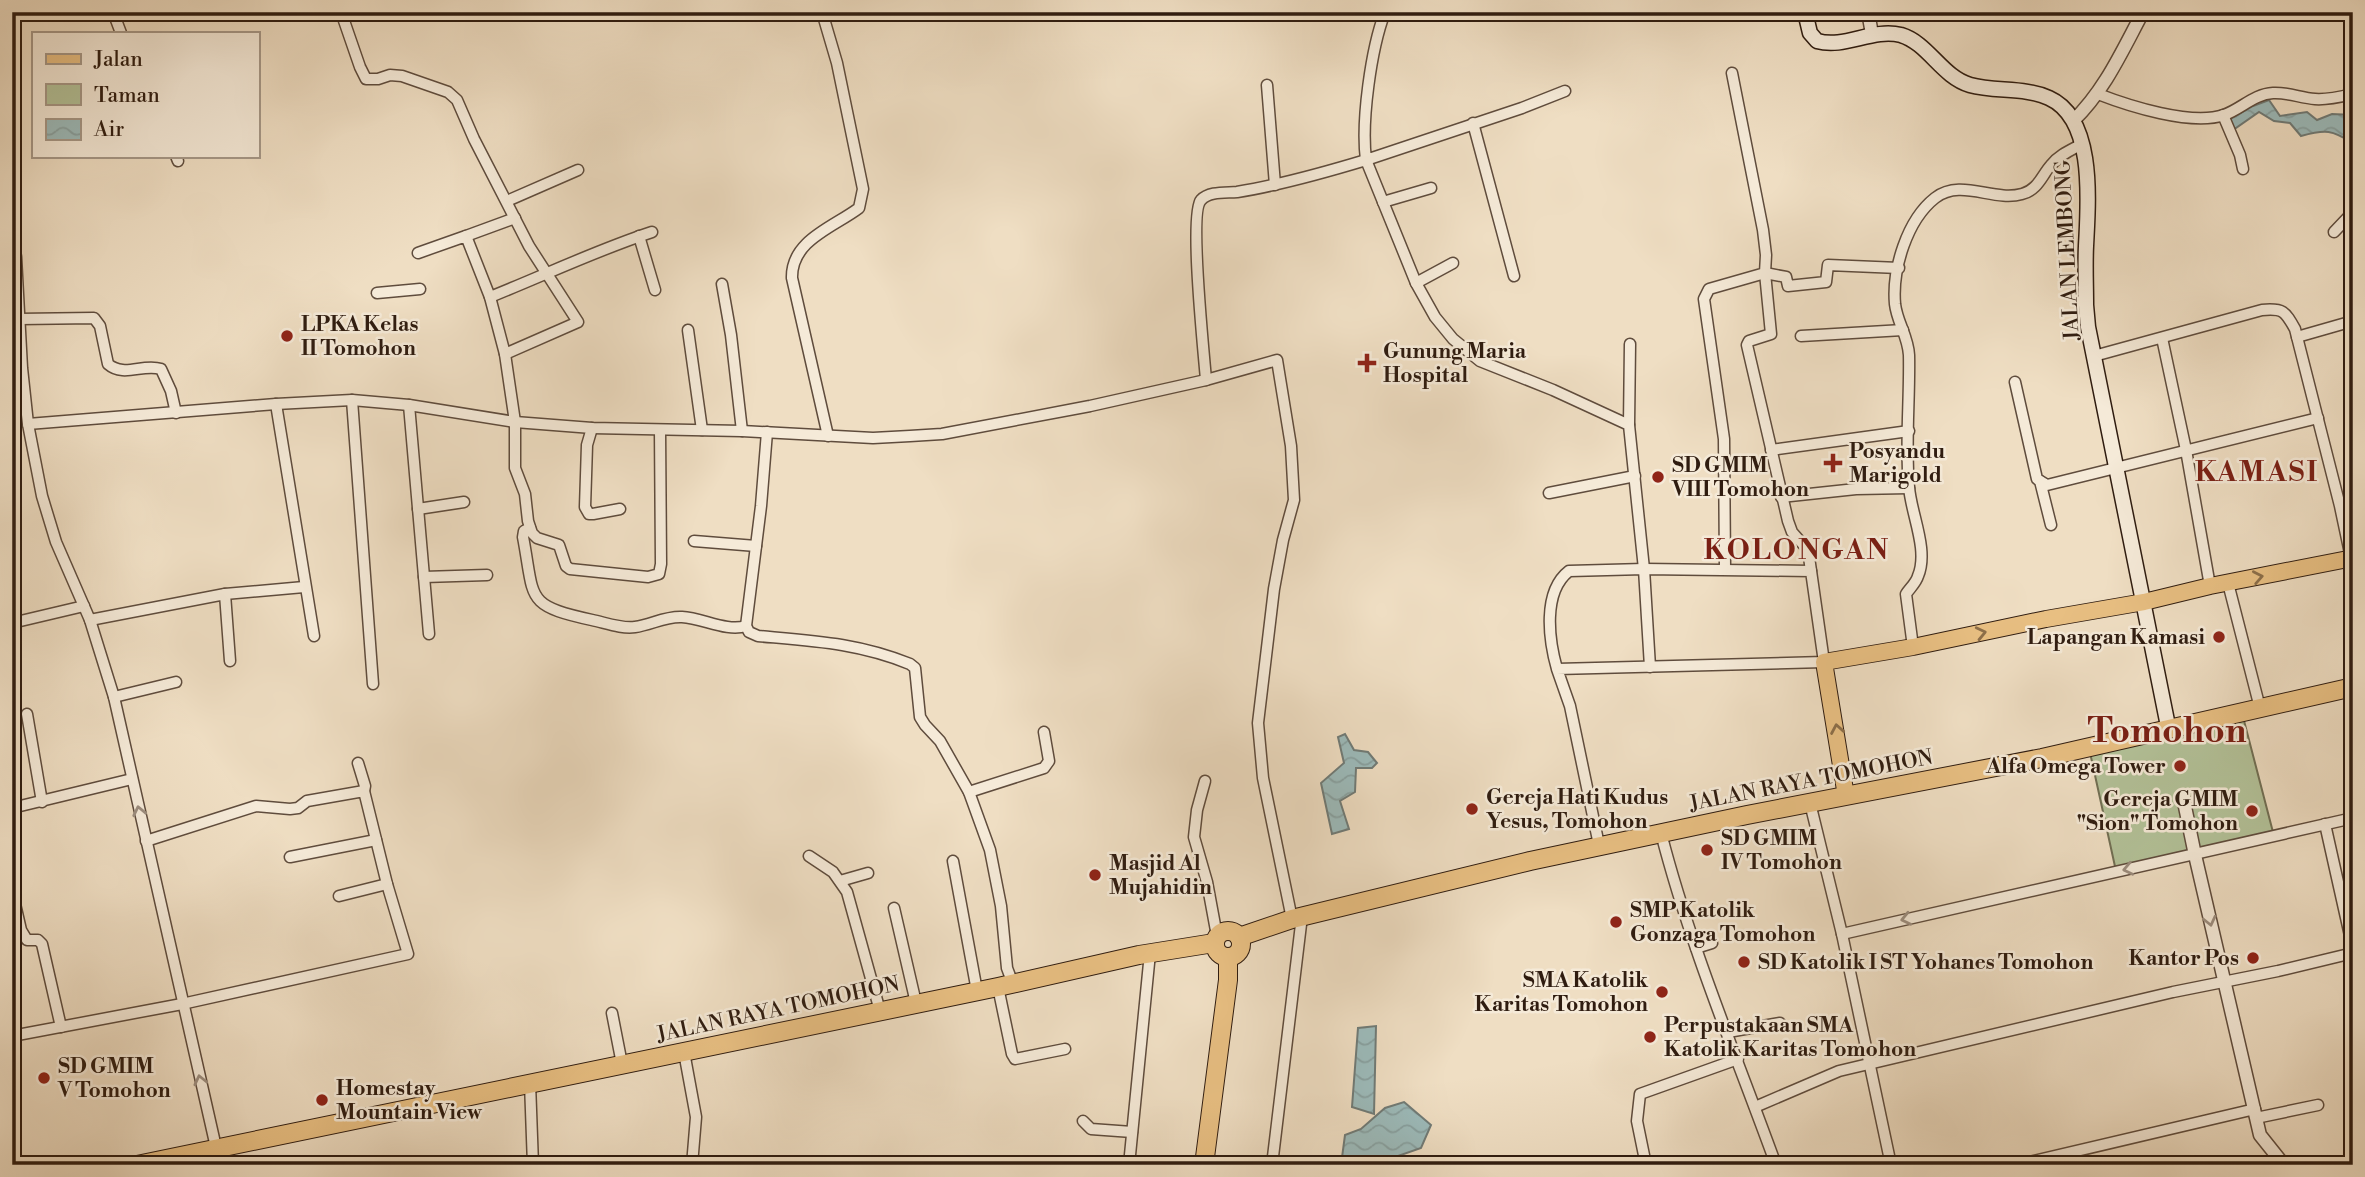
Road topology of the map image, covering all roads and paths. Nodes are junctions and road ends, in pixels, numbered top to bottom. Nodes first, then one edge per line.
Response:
1 (113, 12) edge
2 (341, 12) edge
3 (822, 12) edge
4 (1385, 12) edge
5 (1805, 12) edge
6 (1868, 12) edge
7 (2141, 14) edge
8 (121, 32) edge
9 (1872, 34) junction
10 (1732, 73) dead end
11 (1267, 85) dead end
12 (1565, 91) dead end
13 (2098, 94) junction
14 (2353, 94) edge
15 (2223, 115) junction
16 (2073, 121) junction
17 (1473, 123) junction
18 (2082, 144) junction
19 (1366, 160) junction
20 (2243, 169) dead end
21 (578, 170) dead end
22 (1275, 185) junction
23 (1431, 188) dead end
24 (507, 201) junction
25 (1383, 202) junction
26 (2353, 212) edge
27 (515, 218) junction
28 (652, 232) dead end
29 (2334, 232) dead end
30 (12, 235) edge
31 (466, 236) junction
32 (639, 236) junction
33 (418, 253) dead end
34 (1453, 263) dead end
35 (1899, 268) junction
36 (1765, 273) junction
37 (548, 274) junction
38 (1514, 276) dead end
39 (1416, 283) junction
40 (722, 284) dead end
41 (420, 289) dead end
42 (655, 290) dead end
43 (377, 293) dead end
44 (490, 297) junction
45 (17, 315) edge
46 (2353, 321) edge
47 (688, 330) dead end
48 (1903, 330) junction
49 (1801, 336) dead end
50 (2297, 337) junction
51 (2162, 338) junction
52 (1630, 344) dead end
53 (505, 354) junction
54 (2094, 356) junction
55 (1206, 380) junction
56 (2015, 382) dead end
57 (352, 400) junction
58 (276, 404) junction
59 (409, 405) junction
60 (176, 413) junction
61 (2318, 418) junction
62 (514, 422) junction
63 (28, 424) junction
64 (1629, 425) junction
65 (592, 428) junction
66 (660, 430) junction
67 (702, 430) junction
68 (742, 431) junction
69 (1909, 431) junction
70 (767, 432) junction
71 (828, 436) junction
72 (1771, 450) junction
73 (2186, 450) junction
74 (2118, 468) junction
75 (1635, 476) junction
76 (2040, 481) junction
77 (1909, 488) junction
78 (1549, 493) dead end
79 (1781, 497) junction
80 (464, 502) dead end
81 (418, 509) junction
82 (620, 509) dead end
83 (2348, 515) edge
84 (2051, 525) dead end
85 (530, 528) junction
86 (694, 541) dead end
87 (756, 546) junction
88 (2352, 558) edge
89 (1644, 569) junction
90 (1725, 569) junction
91 (1811, 571) junction
92 (486, 575) dead end
93 (424, 577) junction
94 (2228, 583) junction
95 (2210, 586) junction
96 (304, 587) junction
97 (225, 594) junction
98 (2144, 602) junction
99 (84, 606) junction
100 (90, 620) junction
101 (12, 623) edge
102 (746, 626) junction
103 (429, 634) dead end
104 (314, 636) dead end
105 (1913, 648) junction
106 (230, 661) dead end
107 (1824, 662) junction
108 (1650, 667) junction
109 (1557, 669) junction
110 (176, 682) dead end
111 (373, 684) dead end
112 (2353, 687) edge
113 (114, 698) junction
114 (2260, 708) junction
115 (27, 714) dead end
116 (2169, 731) junction
117 (1044, 732) dead end
118 (358, 763) dead end
119 (132, 779) junction
120 (1205, 781) dead end
121 (364, 791) junction
122 (969, 792) junction
123 (1846, 796) junction
124 (2183, 797) dead end
125 (42, 802) junction
126 (1810, 803) junction
127 (12, 808) edge
128 (2353, 818) edge
129 (2325, 824) junction
130 (1661, 833) junction
131 (376, 840) junction
132 (146, 841) junction
133 (1599, 845) junction
134 (2195, 855) junction
135 (809, 856) dead end
136 (290, 857) dead end
137 (953, 861) dead end
138 (868, 873) dead end
139 (840, 881) junction
140 (387, 884) junction
141 (339, 896) dead end
142 (15, 904) dead end
143 (894, 908) dead end
144 (1297, 918) junction
145 (1842, 934) junction
146 (1239, 937) junction
147 (1216, 939) junction
148 (1712, 943) dead end
149 (1696, 948) junction
150 (2353, 951) edge
151 (1150, 953) junction
152 (1228, 957) junction
153 (2224, 982) junction
154 (1005, 986) junction
155 (977, 990) junction
156 (916, 1003) junction
157 (182, 1004) junction
158 (880, 1011) junction
159 (612, 1013) dead end
160 (1780, 1023) dead end
161 (61, 1027) junction
162 (1728, 1032) junction
163 (12, 1036) edge
164 (1065, 1049) dead end
165 (684, 1052) junction
166 (1738, 1059) junction
167 (622, 1064) junction
168 (1869, 1064) junction
169 (530, 1083) junction
170 (2318, 1104) dead end
171 (1755, 1107) junction
172 (2255, 1114) junction
173 (1083, 1121) dead end
174 (1132, 1132) junction
175 (218, 1156) edge
176 (137, 1165) edge
177 (533, 1165) edge
178 (692, 1165) edge
179 (1129, 1165) edge
180 (1204, 1165) edge
181 (1272, 1165) edge
182 (1646, 1165) edge
183 (1776, 1165) edge
184 (1891, 1165) edge
185 (2017, 1165) edge
186 (2284, 1165) edge

1 - 8 street
2 - 24 street
3 - 71 street
4 - 19 street
5 - 9 main road, JALAN LEMBONG
6 - 9 street
7 - 13 street
9 - 16 main road, JALAN LEMBONG
10 - 36 street
11 - 22 street
12 - 17 street
13 - 15 street
13 - 16 street
14 - 15 street
15 - 20 street
16 - 18 main road, JALAN LEMBONG
17 - 19 street
17 - 38 street
18 - 35 street
18 - 54 main road, JALAN LEMBONG
19 - 22 street
19 - 25 street
21 - 24 street
22 - 55 street
23 - 25 street
24 - 27 street
25 - 39 street
26 - 29 street
27 - 31 street
27 - 37 street
28 - 32 street
30 - 45 street
31 - 33 street
31 - 44 street
32 - 37 street
32 - 42 street
34 - 39 street
35 - 36 street
35 - 48 street
36 - 72 street
36 - 90 street
37 - 44 street
37 - 53 street
39 - 64 street
40 - 68 street
41 - 43 street
44 - 53 street
45 - 60 street
45 - 63 street
46 - 50 street
47 - 67 street
48 - 49 street
48 - 69 street
50 - 51 street
50 - 61 street
51 - 54 street
51 - 73 street
52 - 64 street
53 - 62 street
54 - 74 main road, JALAN LEMBONG
55 - 71 street
55 - 144 street
56 - 76 street
57 - 58 street
57 - 59 street
57 - 111 street
58 - 60 street
58 - 96 street
59 - 62 street
59 - 81 street
60 - 63 street
61 - 73 street
61 - 83 street
62 - 65 street
62 - 85 street
63 - 99 street
64 - 75 street
65 - 66 street
65 - 82 street
66 - 67 street
66 - 85 street
67 - 68 street
68 - 70 street
69 - 72 street
69 - 77 street
70 - 71 street
70 - 87 street
72 - 79 street
73 - 74 street
73 - 95 street
74 - 76 street
74 - 98 main road, JALAN LEMBONG
75 - 78 street
75 - 89 street
76 - 84 street
77 - 79 street
77 - 105 street
79 - 91 street
80 - 81 street
81 - 93 street
83 - 88 street
85 - 102 street
86 - 87 street
87 - 102 street
94 -> 88 main road
89 - 90 street
89 - 108 street
89 - 109 street
90 - 91 street
91 - 107 street
92 - 93 street
93 - 103 street
94 - 95 main road
94 - 114 street
95 - 98 main road
96 - 97 street
96 - 104 street
97 - 100 street
97 - 106 street
105 -> 98 main road
98 - 116 main road, JALAN LEMBONG
99 - 100 street
99 - 101 street
100 - 113 street
102 - 122 street
105 - 107 main road
107 - 108 street
123 -> 107 main road
108 - 109 street
109 - 133 street
110 - 113 street
112 - 114 highway, JALAN RAYA TOMOHON
113 - 119 street
114 - 116 highway, JALAN RAYA TOMOHON
115 - 125 street
116 - 123 highway, JALAN RAYA TOMOHON
117 - 122 street
118 - 121 street
119 - 125 street
132 -> 119 street
120 - 147 street
121 - 131 street
121 - 132 street
122 - 154 street
123 - 126 highway, JALAN RAYA TOMOHON
124 - 134 street
125 - 127 street
126 - 130 highway, JALAN RAYA TOMOHON
126 - 145 street
128 - 129 street
129 - 134 street
129 - 150 street
130 - 133 highway, JALAN RAYA TOMOHON
130 - 149 street
131 - 136 street
131 - 140 street
132 - 157 street
133 - 144 highway, JALAN RAYA TOMOHON
134 -> 145 street
134 -> 153 street
135 - 139 street
137 - 155 street
138 - 139 street
139 - 158 street
140 - 141 street
140 - 157 street
142 - 161 street
143 - 156 street
144 - 146 highway, JALAN RAYA TOMOHON
144 - 181 street
145 - 168 street
146 - 147 highway, JALAN RAYA TOMOHON
146 - 152 highway
147 - 151 highway, JALAN RAYA TOMOHON
147 - 152 highway
148 - 149 street
149 - 162 street
150 - 153 street
151 - 154 highway, JALAN RAYA TOMOHON
151 - 174 street
152 - 180 highway
153 - 168 street
153 - 172 street
154 - 155 highway, JALAN RAYA TOMOHON
154 - 164 street
155 - 156 highway, JALAN RAYA TOMOHON
156 - 158 highway, JALAN RAYA TOMOHON
157 - 161 street
175 -> 157 street
158 - 165 highway, JALAN RAYA TOMOHON
159 - 167 street
160 - 162 street
161 - 163 street
162 - 166 street
165 - 167 highway, JALAN RAYA TOMOHON
165 - 178 street
166 - 171 street
166 - 182 street
167 - 169 highway, JALAN RAYA TOMOHON
168 - 171 street
168 - 184 street
169 - 175 highway, JALAN RAYA TOMOHON
169 - 177 street
170 - 172 street
171 - 183 street
172 - 185 street
172 - 186 street
173 - 174 street
174 - 179 street
175 - 176 highway, JALAN RAYA TOMOHON

